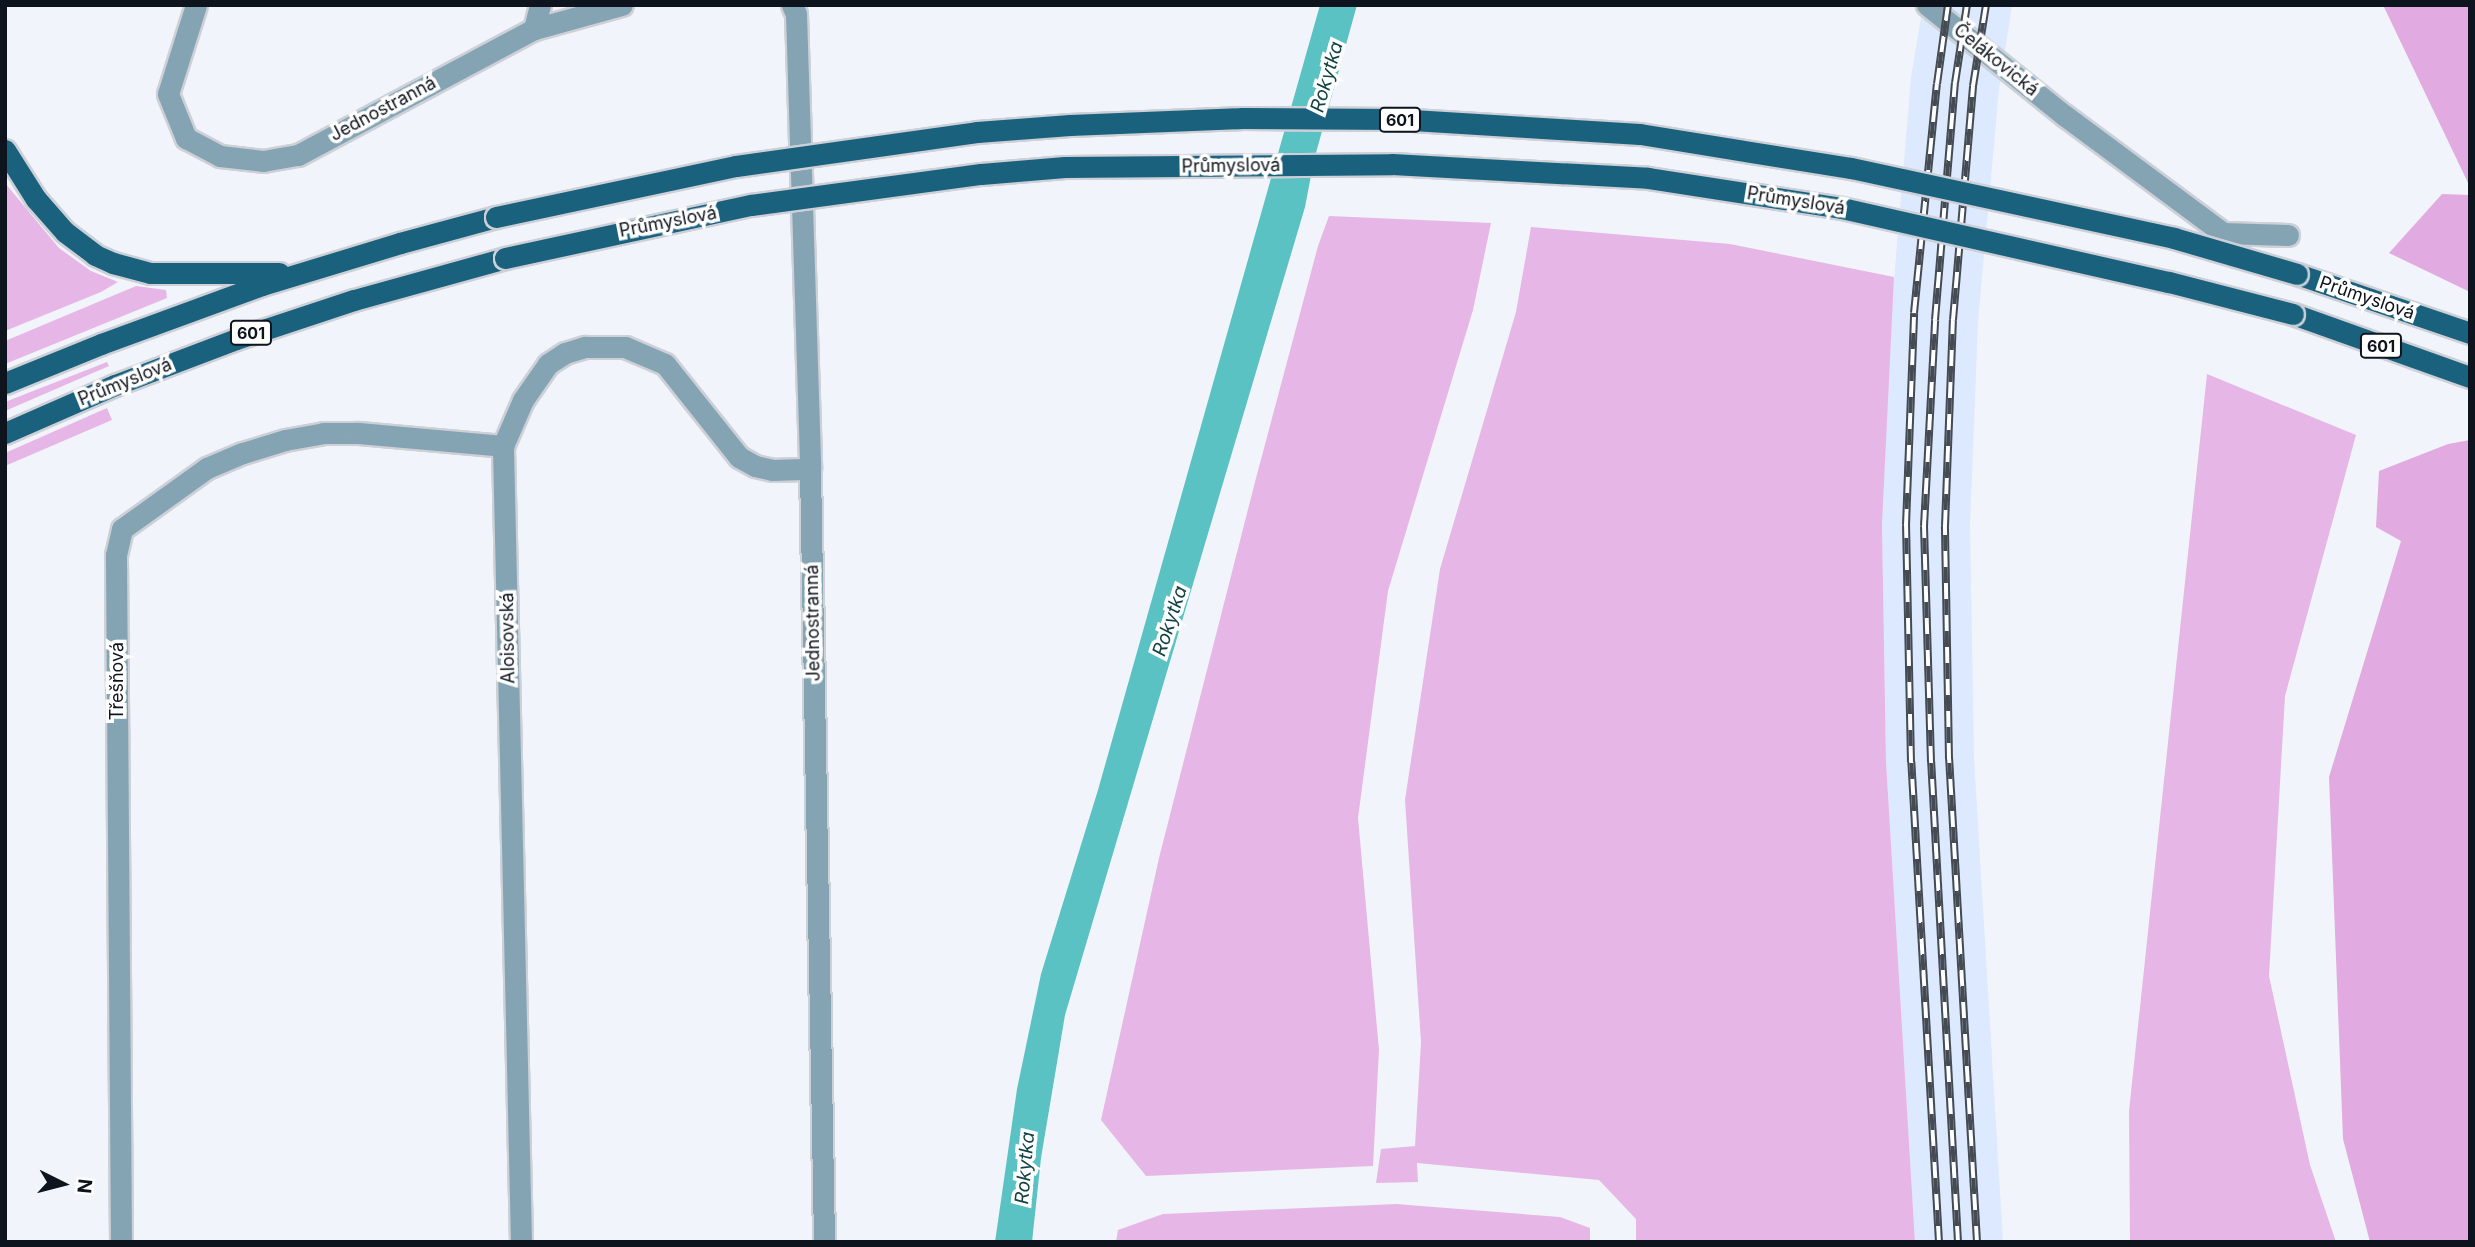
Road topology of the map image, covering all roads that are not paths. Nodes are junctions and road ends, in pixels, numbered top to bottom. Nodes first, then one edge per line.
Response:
1 (196, 5) edge
2 (540, 5) edge
3 (622, 5) edge
4 (792, 5) edge
5 (1927, 5) edge
6 (534, 29) junction
7 (5, 150) edge
8 (2288, 235) dead end
9 (298, 273) junction
10 (2470, 332) edge
11 (2470, 377) edge
12 (5, 383) edge
13 (5, 433) edge
14 (503, 446) junction
15 (810, 469) junction
16 (121, 1242) edge
17 (521, 1242) edge
18 (824, 1242) edge

1 - 6 street, Jednostranná
2 - 6 street
3 - 6 street, Jednostranná
4 - 15 street, Jednostranná
5 - 8 street, Čelákovická
7 - 9 main road
9 - 10 main road, Průmyslová / 601, bridge
9 - 12 main road, Průmyslová / 601
11 - 13 main road, Průmyslová / 601, bridge
14 - 15 street, Aloisovská
14 - 16 street, Třešňová
14 - 17 street, Aloisovská
15 - 18 street, Jednostranná

